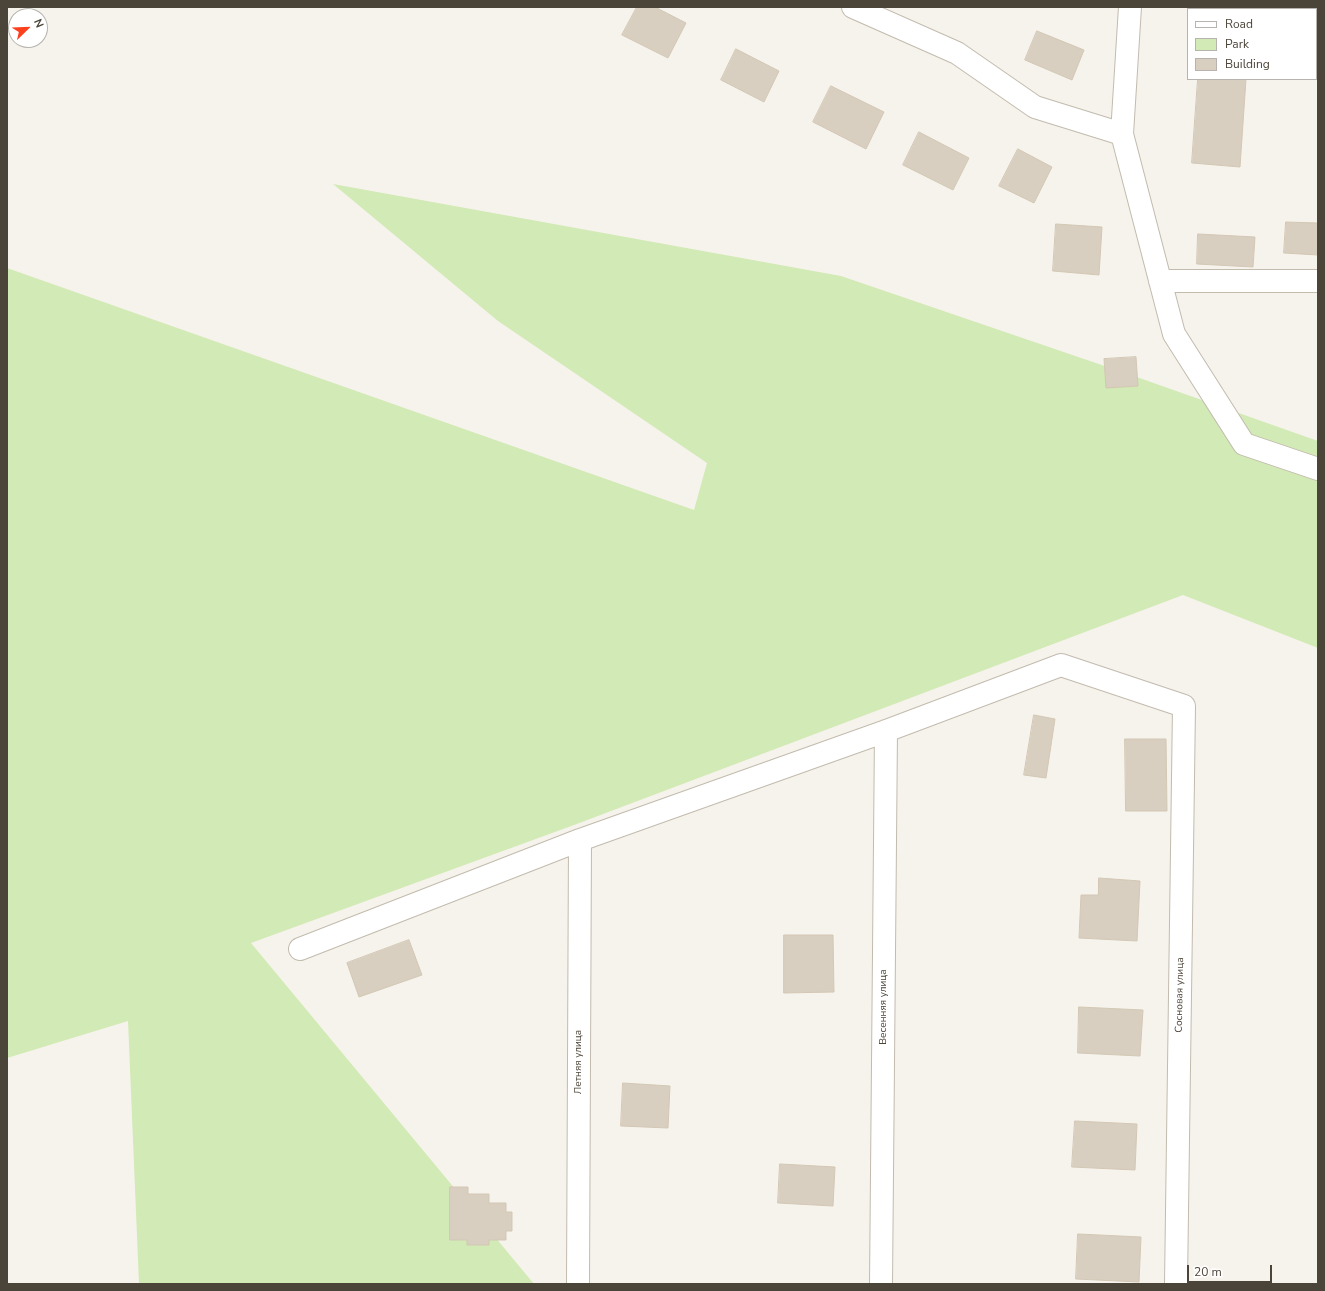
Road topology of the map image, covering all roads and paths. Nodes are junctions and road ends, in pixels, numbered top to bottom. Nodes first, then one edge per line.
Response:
1 (853, 7) edge
2 (1130, 7) edge
3 (1122, 134) junction
4 (1160, 281) junction
5 (1318, 281) edge
6 (1318, 469) edge
7 (886, 731) junction
8 (580, 840) junction
9 (300, 948) dead end
10 (578, 1284) edge
11 (881, 1284) edge
12 (1176, 1284) edge

1 - 3 street
2 - 3 street
3 - 4 street
4 - 5 street
4 - 6 street
7 - 8 street
7 - 11 street, Весенняя улица
7 - 12 street, Сосновая улица
8 - 9 street
8 - 10 street, Летняя улица

